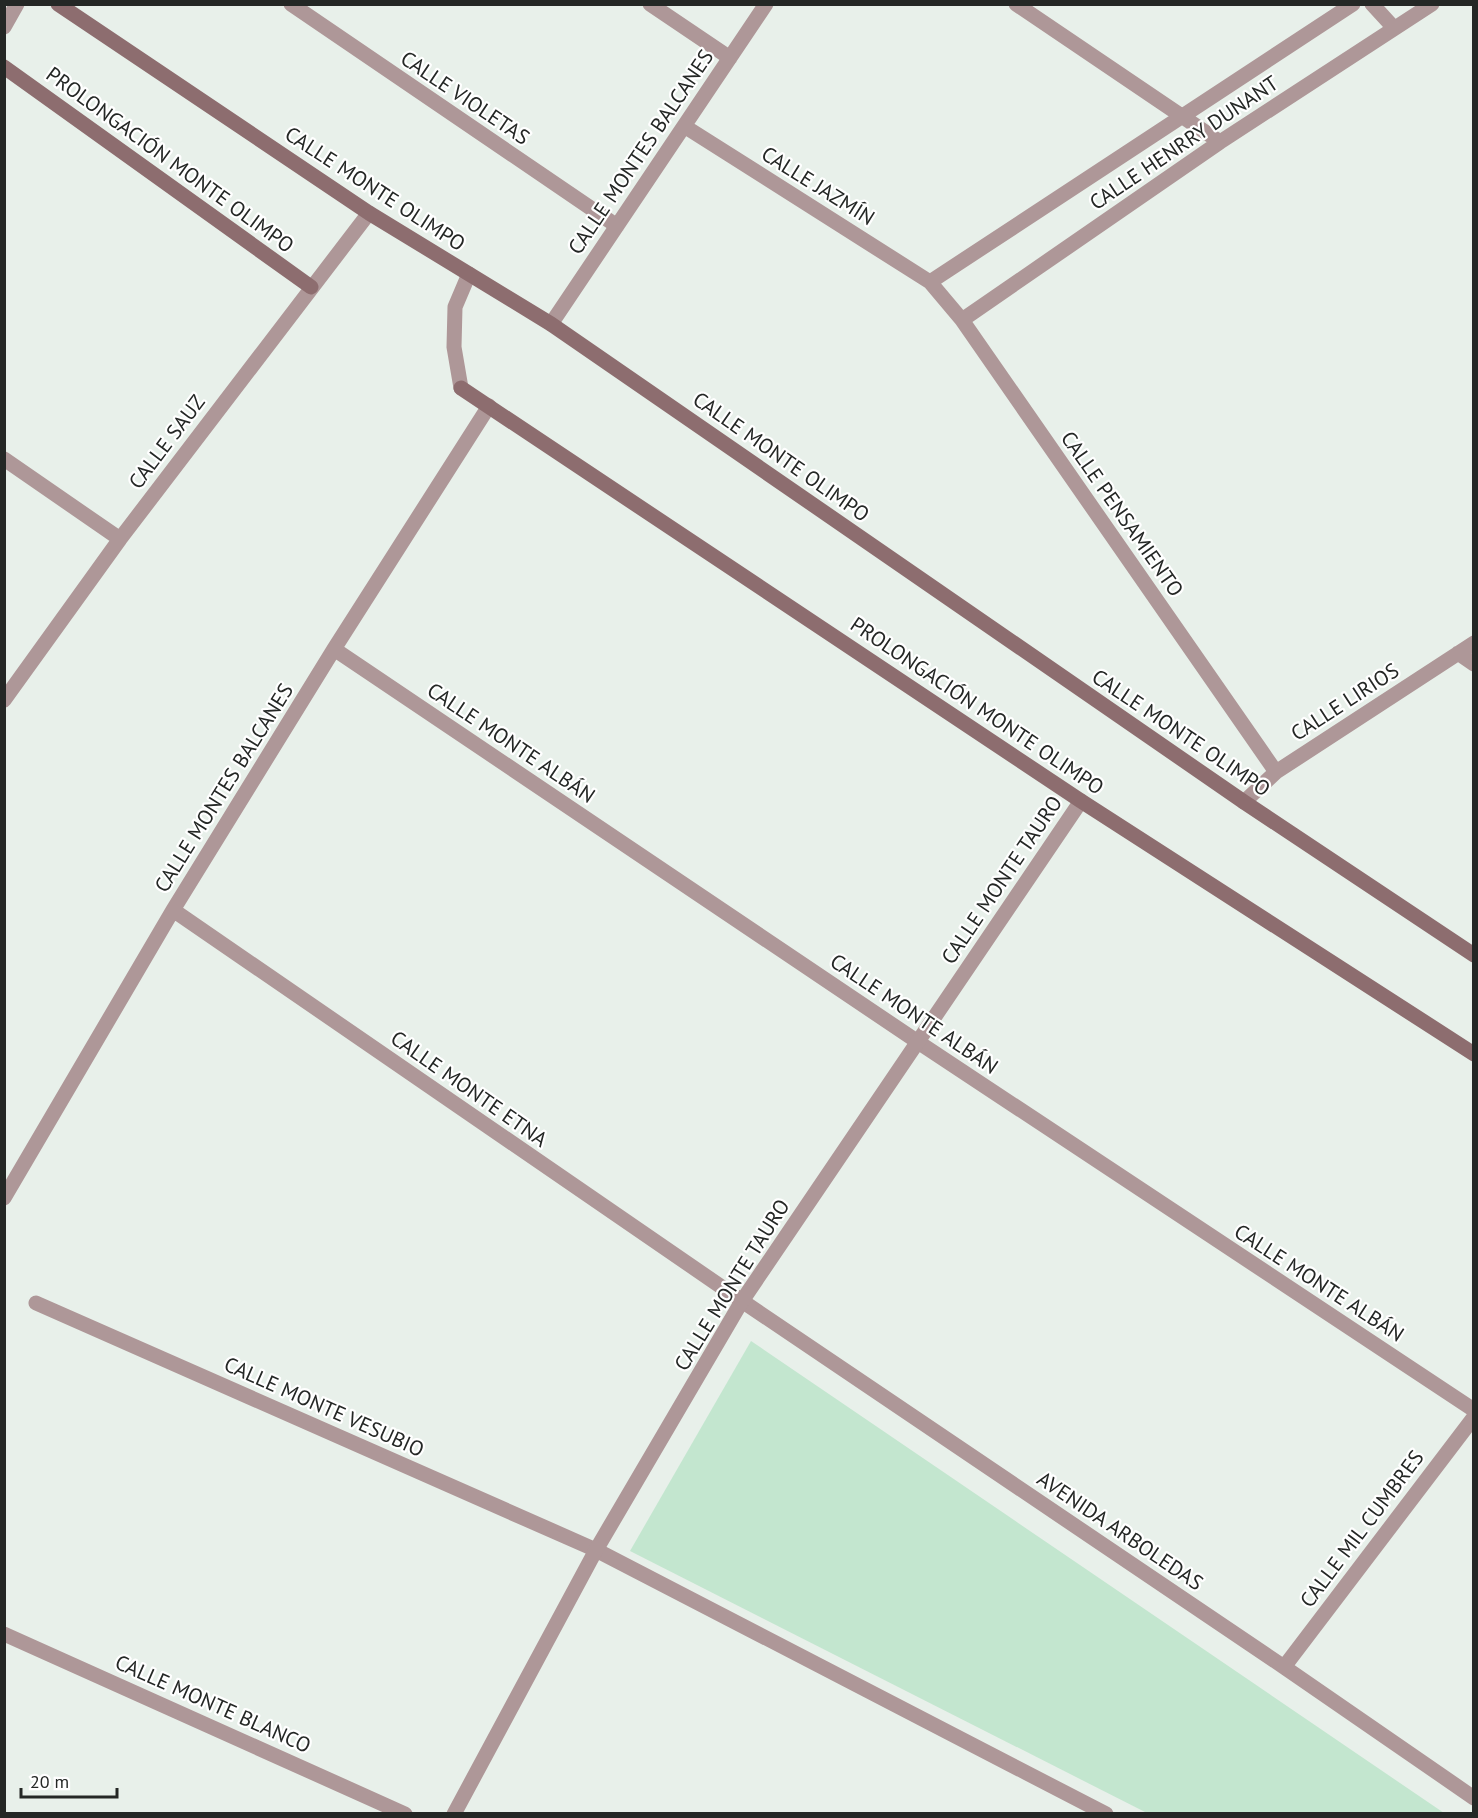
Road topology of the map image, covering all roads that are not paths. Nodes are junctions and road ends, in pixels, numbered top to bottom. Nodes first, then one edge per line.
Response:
1 (17, 4) edge
2 (58, 4) edge
3 (291, 4) edge
4 (650, 4) edge
5 (766, 4) edge
6 (1016, 4) edge
7 (1353, 4) edge
8 (1372, 4) edge
9 (1432, 4) edge
10 (4, 27) edge
11 (1394, 28) junction
12 (730, 58) junction
13 (4, 67) edge
14 (1180, 116) junction
15 (684, 126) junction
16 (1220, 142) junction
17 (369, 213) junction
18 (616, 226) junction
19 (469, 274) junction
20 (930, 282) junction
21 (310, 287) junction
22 (962, 320) junction
23 (551, 324) junction
24 (461, 388) joint
25 (489, 406) junction
26 (4, 459) edge
27 (120, 539) junction
28 (1473, 643) edge
29 (334, 649) junction
30 (1458, 654) junction
31 (1473, 664) edge
32 (4, 700) edge
33 (1276, 772) junction
34 (1081, 801) junction
35 (1244, 802) junction
36 (173, 910) junction
37 (1473, 955) edge
38 (918, 1042) junction
39 (1473, 1053) edge
40 (4, 1198) edge
41 (742, 1301) junction
42 (36, 1303) dead end
43 (1473, 1410) edge
44 (1473, 1417) edge
45 (596, 1550) junction
46 (4, 1634) edge
47 (1284, 1666) junction
48 (1473, 1798) edge
49 (405, 1814) edge
50 (454, 1814) edge
51 (1106, 1814) edge

1 - 10 street
2 - 17 main road, CALLE MONTE OLIMPO
3 - 18 street, CALLE VIOLETAS
4 - 12 street
5 - 12 street, CALLE MONTES BALCANES
6 - 14 street
7 - 14 street, CALLE HENRRY DUNANT
8 - 11 street
9 - 11 street, CALLE HENRRY DUNANT
11 - 16 street, CALLE HENRRY DUNANT
12 - 15 street, CALLE MONTES BALCANES
13 - 21 main road, PROLONGACIÓN MONTE OLIMPO
14 - 16 street
14 - 20 street, CALLE HENRRY DUNANT
15 - 18 street, CALLE MONTES BALCANES
15 - 20 street, CALLE JAZMÍN
16 - 22 street, CALLE HENRRY DUNANT
17 - 19 main road, CALLE MONTE OLIMPO
17 - 21 street, CALLE SAUZ
18 - 23 street, CALLE MONTES BALCANES
19 - 23 main road, CALLE MONTE OLIMPO
19 - 24 street
20 - 22 street, CALLE PENSAMIENTO
21 - 27 street, CALLE SAUZ
22 - 33 street, CALLE PENSAMIENTO
23 - 35 main road, CALLE MONTE OLIMPO
24 - 25 main road, PROLONGACIÓN MONTE OLIMPO
25 - 29 street, CALLE MONTES BALCANES
25 - 34 main road, PROLONGACIÓN MONTE OLIMPO
26 - 27 street
27 - 32 street, CALLE SAUZ
28 - 30 street, CALLE LIRIOS
29 - 36 street, CALLE MONTES BALCANES
29 - 38 street, CALLE MONTE ALBÁN
30 - 31 street
30 - 33 street, CALLE LIRIOS
33 - 35 street, CALLE LIRIOS
34 - 38 street, CALLE MONTE TAURO
34 - 39 main road, PROLONGACIÓN MONTE OLIMPO
35 - 37 main road, CALLE MONTE OLIMPO
36 - 40 street, CALLE MONTES BALCANES
36 - 41 street, CALLE MONTE ETNA
38 - 41 street, CALLE MONTE TAURO
38 - 43 street, CALLE MONTE ALBÁN
41 - 45 street, CALLE MONTE TAURO
41 - 47 street, AVENIDA ARBOLEDAS
42 - 45 street, CALLE MONTE VESUBIO
44 - 47 street, CALLE MIL CUMBRES
45 - 50 street, CALLE MONTE TAURO
45 - 51 street
46 - 49 street, CALLE MONTE BLANCO
47 - 48 street, AVENIDA ARBOLEDAS

